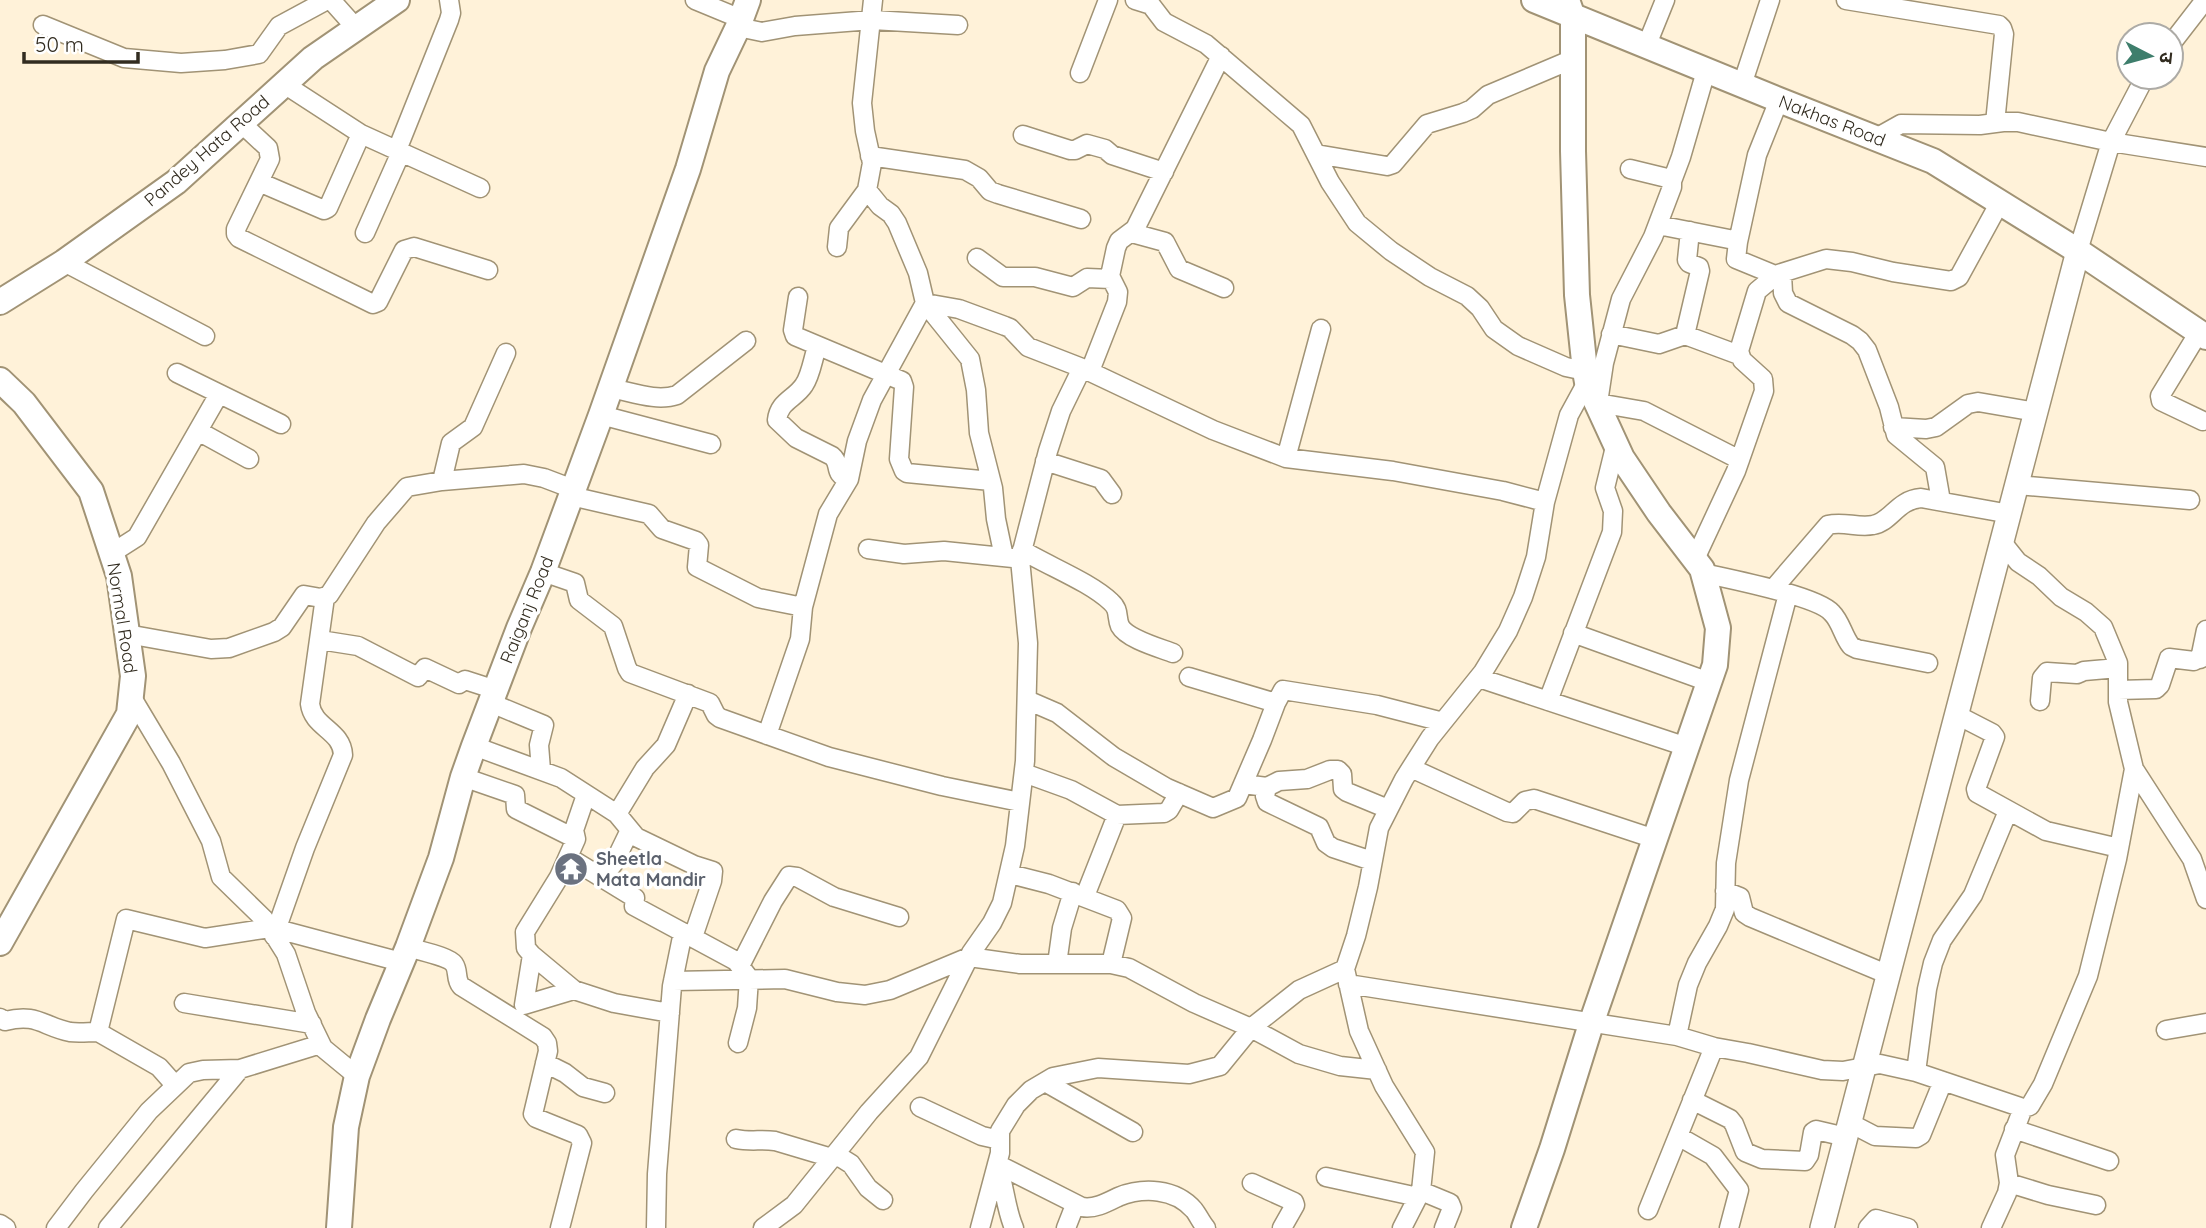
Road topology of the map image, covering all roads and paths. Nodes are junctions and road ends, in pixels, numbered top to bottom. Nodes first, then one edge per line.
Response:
1 (329, 0) edge
2 (397, 0) edge
3 (449, 0) edge
4 (695, 0) edge
5 (873, 0) edge
6 (1108, 0) edge
7 (1135, 0) edge
8 (1534, 0) edge
9 (1665, 0) edge
10 (1770, 0) edge
11 (1846, 0) edge
12 (2203, 4) edge
13 (1160, 6) edge
14 (1570, 9) edge
15 (742, 15) edge
16 (872, 20) junction
17 (43, 25) dead end
18 (958, 25) dead end
19 (2185, 26) edge
20 (356, 28) junction
21 (1646, 47) junction
22 (1221, 56) junction
23 (1573, 59) junction
24 (1706, 71) junction
25 (1080, 73) dead end
26 (284, 84) junction
27 (1742, 85) junction
28 (2138, 91) edge
29 (1779, 100) junction
30 (241, 123) junction
31 (1995, 123) junction
32 (361, 134) junction
33 (1023, 135) dead end
34 (1876, 138) junction
35 (2111, 142) junction
36 (399, 151) junction
37 (1316, 154) junction
38 (870, 156) junction
39 (2206, 157) edge
40 (1630, 169) dead end
41 (1164, 172) junction
42 (1672, 181) junction
43 (259, 182) junction
44 (480, 188) dead end
45 (867, 190) junction
46 (2000, 202) junction
47 (1081, 219) dead end
48 (1658, 225) junction
49 (1690, 231) junction
50 (366, 233) dead end
51 (1132, 233) junction
52 (1738, 242) junction
53 (837, 247) dead end
54 (2078, 251) junction
55 (977, 258) dead end
56 (64, 262) junction
57 (488, 270) dead end
58 (1782, 274) junction
59 (1111, 279) junction
60 (1224, 288) dead end
61 (798, 298) dead end
62 (4, 301) edge
63 (925, 303) junction
64 (1321, 329) dead end
65 (1611, 334) junction
66 (2203, 334) edge
67 (1685, 335) junction
68 (205, 336) dead end
69 (746, 341) dead end
70 (817, 347) junction
71 (506, 353) dead end
72 (1739, 355) junction
73 (1086, 370) junction
74 (177, 373) dead end
75 (885, 375) junction
76 (0, 380) edge
77 (1590, 385) junction
78 (610, 388) junction
79 (219, 394) junction
80 (2036, 412) junction
81 (601, 415) junction
82 (2203, 421) dead end
83 (281, 424) dead end
84 (1893, 427) junction
85 (198, 431) junction
86 (1616, 443) junction
87 (711, 444) dead end
88 (1286, 458) junction
89 (248, 459) dead end
90 (1740, 460) junction
91 (1045, 461) junction
92 (849, 479) junction
93 (442, 481) junction
94 (991, 481) junction
95 (2017, 485) junction
96 (572, 493) junction
97 (1112, 494) dead end
98 (2190, 500) dead end
99 (1941, 501) junction
100 (1545, 502) junction
101 (2010, 514) junction
102 (2002, 542) junction
103 (867, 549) dead end
104 (112, 553) junction
105 (1016, 555) junction
106 (1699, 566) junction
107 (543, 572) junction
108 (1781, 592) junction
109 (325, 597) junction
110 (803, 607) junction
111 (2206, 630) edge
112 (127, 634) junction
113 (1573, 634) junction
114 (320, 640) junction
115 (1173, 653) dead end
116 (2203, 657) edge
117 (1928, 663) dead end
118 (2119, 668) junction
119 (1189, 677) dead end
120 (1479, 678) junction
121 (1709, 682) junction
122 (2118, 690) junction
123 (688, 694) junction
124 (131, 696) junction
125 (494, 696) junction
126 (1027, 699) junction
127 (1548, 701) junction
128 (2040, 701) dead end
129 (1276, 702) junction
130 (1957, 716) junction
131 (1443, 722) junction
132 (767, 736) junction
133 (474, 746) junction
134 (1687, 747) junction
135 (534, 767) junction
136 (1412, 768) junction
137 (2134, 769) junction
138 (1024, 773) junction
139 (463, 777) junction
140 (1243, 784) junction
141 (1267, 787) junction
142 (1179, 793) junction
143 (515, 795) junction
144 (586, 795) junction
145 (1020, 802) junction
146 (1388, 809) junction
147 (2008, 811) junction
148 (617, 814) junction
149 (1117, 815) junction
150 (630, 830) junction
151 (576, 839) junction
152 (1656, 839) junction
153 (2119, 848) junction
154 (2186, 851) junction
155 (2206, 854) edge
156 (568, 857) junction
157 (1372, 861) junction
158 (1010, 874) junction
159 (603, 877) junction
160 (1725, 891) junction
161 (1079, 894) junction
162 (2206, 900) edge
163 (900, 917) dead end
164 (273, 931) junction
165 (688, 934) junction
166 (0, 943) edge
167 (405, 955) junction
168 (532, 955) junction
169 (970, 957) junction
170 (1057, 964) junction
171 (1111, 964) junction
172 (744, 972) junction
173 (1889, 975) junction
174 (1347, 976) junction
175 (673, 981) junction
176 (574, 990) junction
177 (184, 1003) dead end
178 (520, 1013) junction
179 (670, 1013) junction
180 (0, 1018) edge
181 (2206, 1023) edge
182 (312, 1024) junction
183 (1591, 1024) junction
184 (1251, 1028) junction
185 (2166, 1030) dead end
186 (97, 1032) junction
187 (1677, 1036) junction
188 (321, 1044) junction
189 (738, 1044) dead end
190 (1714, 1047) junction
191 (545, 1063) junction
192 (1865, 1066) junction
193 (240, 1069) junction
194 (1377, 1070) junction
195 (1916, 1072) junction
196 (357, 1076) junction
197 (1943, 1081) junction
198 (1045, 1082) junction
199 (175, 1085) junction
200 (605, 1093) dead end
201 (1692, 1100) junction
202 (920, 1107) dead end
203 (2023, 1108) junction
204 (2014, 1129) junction
205 (1848, 1130) junction
206 (1133, 1132) dead end
207 (1678, 1136) junction
208 (736, 1139) dead end
209 (1000, 1140) junction
210 (833, 1156) junction
211 (2109, 1161) dead end
212 (997, 1164) junction
213 (1326, 1177) dead end
214 (1252, 1183) dead end
215 (2009, 1183) junction
216 (1419, 1194) junction
217 (883, 1200) dead end
218 (1075, 1205) junction
219 (2096, 1205) dead end
220 (1648, 1210) dead end
221 (0, 1224) edge
222 (6, 1228) edge
223 (56, 1228) edge
224 (108, 1228) edge
225 (339, 1228) edge
226 (560, 1228) edge
227 (656, 1228) edge
228 (764, 1228) edge
229 (980, 1228) edge
230 (1014, 1228) edge
231 (1066, 1228) edge
232 (1206, 1228) edge
233 (1282, 1228) edge
234 (1402, 1228) edge
235 (1444, 1228) edge
236 (1524, 1228) edge
237 (1729, 1228) edge
238 (1822, 1228) edge
239 (1868, 1228) edge
240 (1908, 1228) edge
241 (1991, 1228) edge

1 - 17 street
1 - 20 street
2 - 20 main road, Pandey Hata Road
3 - 36 street
4 - 15 street
5 - 16 street
6 - 25 street
7 - 13 street
8 - 14 main road, Nakhas Road
9 - 21 street
10 - 27 street
11 - 31 street
12 - 19 street
13 - 22 street
14 - 21 main road, Nakhas Road
14 - 23 main road
15 - 16 street
15 - 78 main road, Raiganj Road
16 - 18 street
16 - 38 street
20 - 26 main road, Pandey Hata Road
21 - 24 main road, Nakhas Road
22 - 37 street
22 - 41 street
23 - 37 street
23 - 77 main road
24 - 27 main road, Nakhas Road
24 - 42 street
26 - 30 main road, Pandey Hata Road
26 - 32 street
27 - 29 main road, Nakhas Road
28 - 35 street
29 - 34 main road, Nakhas Road
29 - 52 street
30 - 43 street
30 - 56 main road, Pandey Hata Road
31 - 34 street
31 - 35 street
32 - 36 street
32 - 43 street
33 - 41 street
34 - 46 main road, Nakhas Road
35 - 39 street
35 - 54 street
36 - 44 street
36 - 50 street
37 - 77 street
38 - 45 street
38 - 47 street
40 - 42 street
41 - 51 street
42 - 48 street
43 - 57 street
45 - 53 street
45 - 63 street
46 - 54 main road, Nakhas Road
46 - 58 street
48 - 49 street
48 - 65 street
49 - 52 street
49 - 67 street
51 - 59 street
51 - 60 street
52 - 58 street
54 - 66 main road, Nakhas Road
54 - 80 street
55 - 59 street
56 - 62 main road, Pandey Hata Road
56 - 68 street
58 - 72 street
58 - 84 street
59 - 73 street
61 - 70 street
63 - 73 street
63 - 75 street
63 - 94 street
64 - 88 street
65 - 67 street
65 - 77 street
66 - 82 street
67 - 72 street
69 - 78 street
70 - 75 street
70 - 92 street
71 - 93 street
72 - 90 street
73 - 88 street
73 - 91 street
74 - 79 street
75 - 92 street
75 - 94 street
76 - 104 main road, Normal Road
77 - 86 main road
77 - 90 street
77 - 100 street
78 - 81 main road, Raiganj Road
79 - 83 street
79 - 85 street
80 - 84 street
80 - 95 street
81 - 87 street
81 - 96 main road, Raiganj Road
84 - 99 street
85 - 89 street
85 - 104 street
86 - 106 main road
86 - 113 street
88 - 100 street
90 - 106 street
91 - 97 street
91 - 105 street
92 - 110 street
93 - 96 street
93 - 109 street
94 - 105 street
95 - 98 street
95 - 101 street
96 - 107 main road, Raiganj Road
96 - 110 street
99 - 101 street
99 - 108 street
100 - 120 street
101 - 102 street
102 - 118 street
102 - 130 street
103 - 105 street
104 - 112 main road, Normal Road
105 - 115 street
105 - 126 street
106 - 108 street
106 - 121 main road
107 - 123 street
107 - 125 main road, Raiganj Road
108 - 117 street
108 - 160 street
109 - 112 street
109 - 114 street
110 - 132 street
111 - 116 street
112 - 124 main road, Normal Road
113 - 121 street
113 - 127 street
114 - 125 street
114 - 164 street
116 - 122 street
118 - 122 street
118 - 128 street
119 - 129 street
120 - 127 street
120 - 131 street
121 - 134 main road
122 - 137 street
123 - 132 street
123 - 148 street
124 - 164 street
124 - 166 main road, Normal Road
125 - 133 main road, Raiganj Road
125 - 135 street
126 - 138 street
126 - 142 street
127 - 134 street
129 - 131 street
129 - 140 street
130 - 147 street
130 - 173 street
131 - 136 street
132 - 145 street
133 - 135 street
133 - 139 main road, Raiganj Road
134 - 152 main road
135 - 143 street
135 - 144 street
136 - 146 street
136 - 152 street
137 - 153 street
137 - 154 street
138 - 145 street
138 - 149 street
139 - 143 street
139 - 167 main road, Raiganj Road
140 - 141 street
140 - 142 street
141 - 146 street
141 - 157 street
142 - 149 street
143 - 151 street
144 - 148 street
144 - 151 street
145 - 158 street
146 - 157 street
147 - 153 street
147 - 195 street
148 - 150 street
149 - 161 street
150 - 159 street
150 - 165 street
151 - 156 street
152 - 183 main road
153 - 203 street
154 - 155 street
154 - 162 street
156 - 159 street
156 - 168 street
157 - 174 street
158 - 161 street
158 - 169 street
159 - 165 street
160 - 173 street
160 - 187 street
161 - 170 street
161 - 171 street
163 - 172 street
164 - 167 street
164 - 182 street
164 - 186 street
165 - 172 street
165 - 175 street
167 - 178 street
167 - 196 main road, Raiganj Road
168 - 176 street
168 - 178 street
169 - 170 street
169 - 172 street
169 - 210 street
170 - 171 street
171 - 184 street
172 - 175 street
172 - 189 street
173 - 192 street
174 - 183 street
174 - 184 street
174 - 194 street
175 - 179 street
176 - 178 street
176 - 179 street
177 - 182 street
178 - 191 street
179 - 227 street
180 - 186 street
181 - 185 street
182 - 188 street
183 - 187 street
183 - 236 main road
184 - 194 street
184 - 198 street
186 - 199 street
187 - 190 street
188 - 193 street
188 - 196 street
190 - 192 street
190 - 201 street
191 - 200 street
191 - 226 street
192 - 195 street
192 - 205 street
193 - 199 street
193 - 224 street
194 - 216 street
195 - 197 street
196 - 225 main road, Raiganj Road
197 - 203 street
197 - 205 street
198 - 206 street
198 - 209 street
199 - 223 street
201 - 205 street
201 - 207 street
202 - 209 street
203 - 204 street
204 - 211 street
204 - 215 street
205 - 238 street
207 - 220 street
207 - 237 street
208 - 210 street
209 - 212 street
210 - 217 street
210 - 228 street
212 - 218 street
212 - 229 street
212 - 230 street
213 - 216 street
214 - 233 street
215 - 219 street
215 - 241 street
216 - 234 street
216 - 235 street
218 - 231 street
218 - 232 street
221 - 222 street
239 - 240 street

